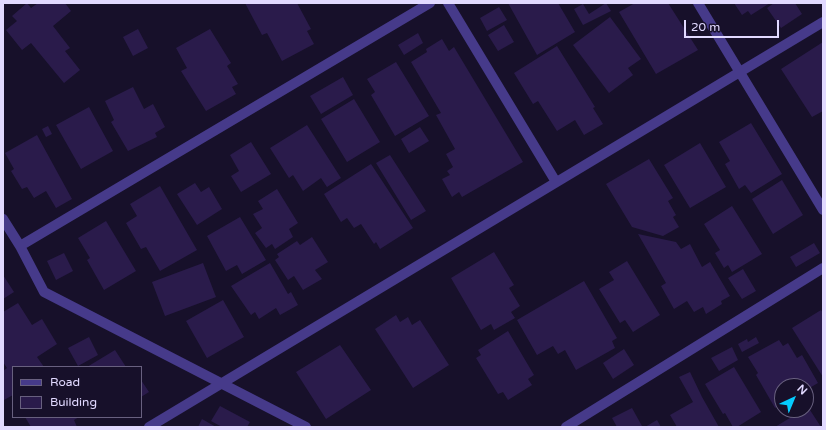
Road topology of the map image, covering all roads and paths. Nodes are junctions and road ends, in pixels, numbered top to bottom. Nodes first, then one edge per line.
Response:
1 (430, 3) edge
2 (448, 3) edge
3 (698, 3) edge
4 (823, 22) edge
5 (740, 72) junction
6 (556, 182) junction
7 (823, 210) edge
8 (3, 219) edge
9 (20, 246) junction
10 (823, 268) edge
11 (221, 383) junction
12 (149, 427) edge
13 (306, 427) edge
14 (566, 427) edge

1 - 9 street
2 - 6 street
3 - 5 street
4 - 5 street
5 - 6 street
5 - 7 street
6 - 11 street
8 - 9 street
9 - 11 street
10 - 14 street
11 - 12 street
11 - 13 street

